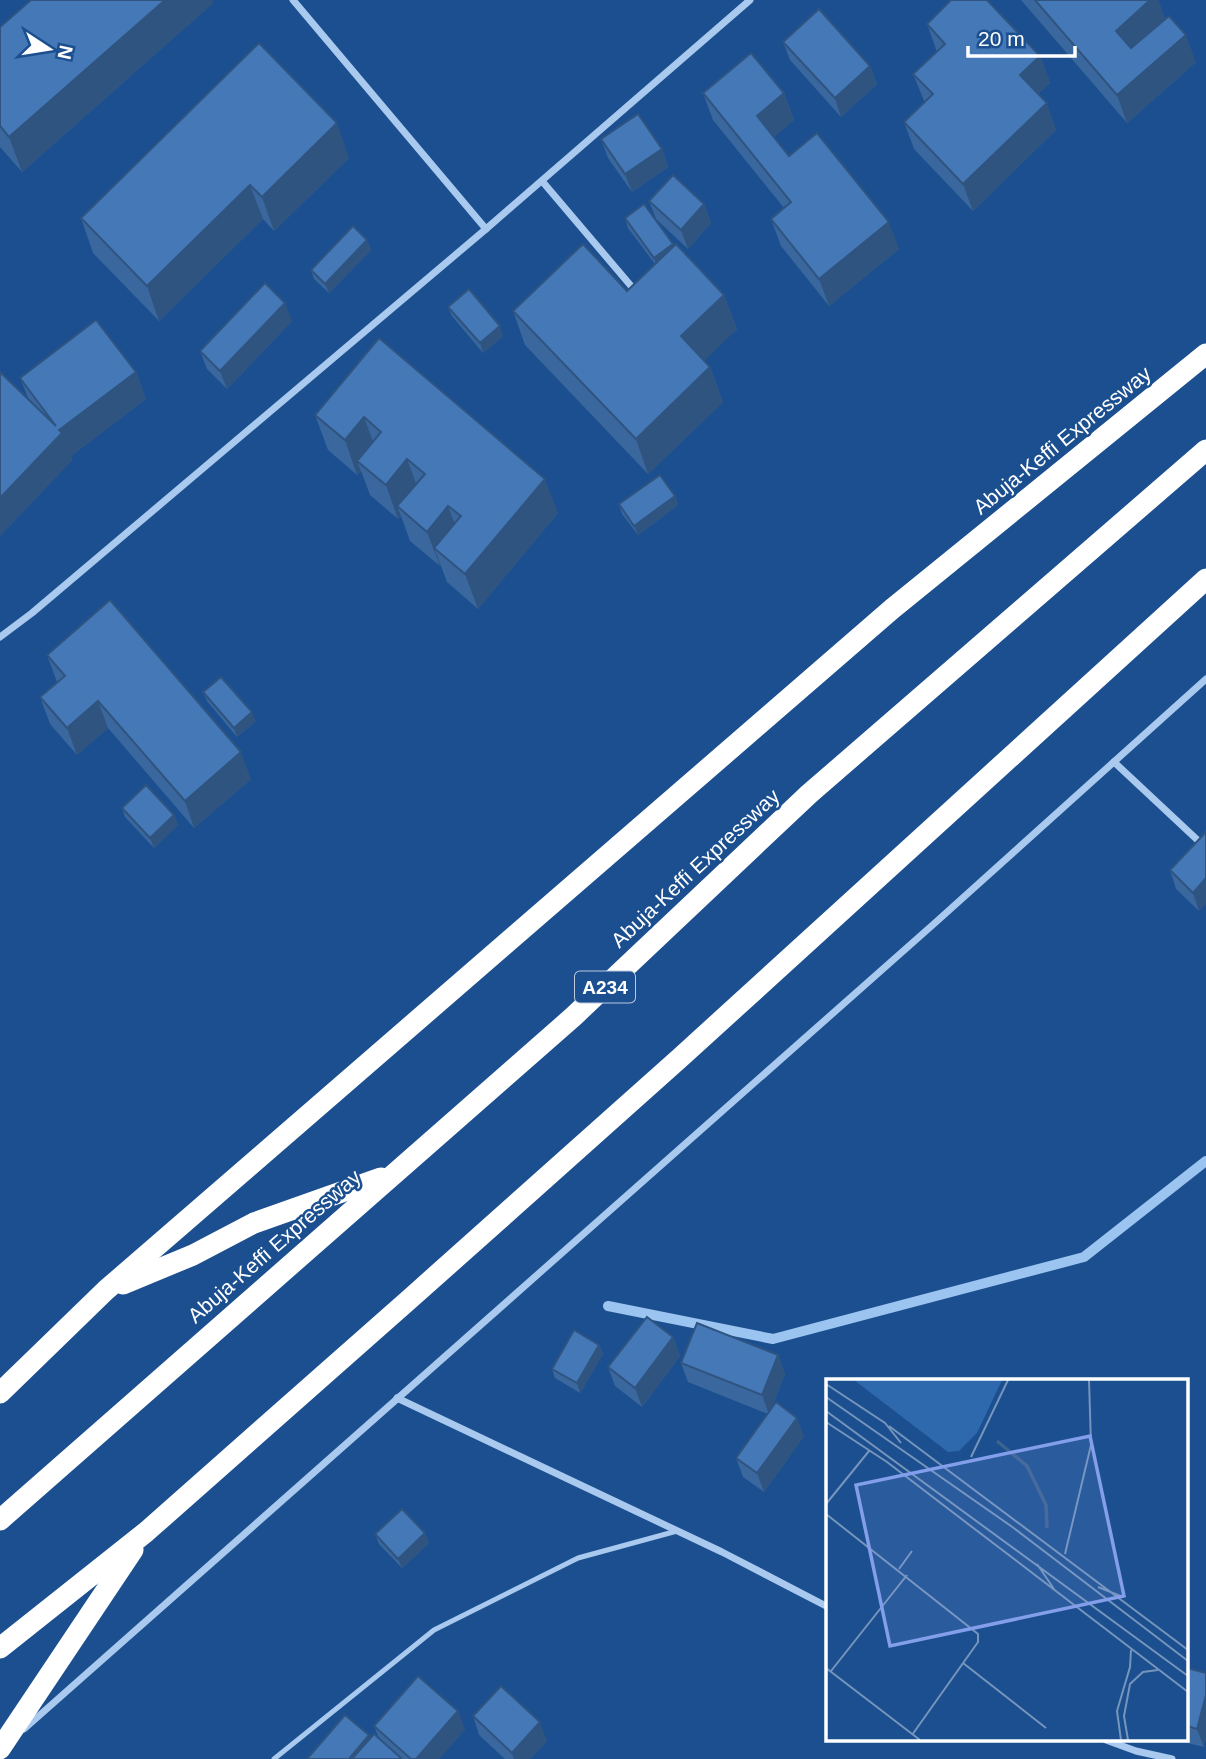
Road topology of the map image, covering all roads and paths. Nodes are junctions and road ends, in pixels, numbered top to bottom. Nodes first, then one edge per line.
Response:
1 (293, 0) edge
2 (750, 0) edge
3 (542, 181) junction
4 (486, 229) junction
5 (640, 296) edge
6 (1206, 354) edge
7 (1205, 450) edge
8 (1206, 579) edge
9 (0, 637) edge
10 (1206, 679) edge
11 (1114, 762) junction
12 (1206, 848) edge
13 (393, 1174) junction
14 (106, 1290) junction
15 (0, 1393) edge
16 (397, 1398) junction
17 (0, 1520) edge
18 (678, 1531) junction
19 (146, 1532) junction
20 (826, 1606) edge
21 (0, 1648) edge
22 (1111, 1742) edge
23 (0, 1750) edge
24 (274, 1759) edge
25 (1172, 1759) edge

1 - 4 street
2 - 3 street
3 - 4 street
3 - 5 street
4 - 9 street
6 - 14 highway, Abuja-Keffi Expressway
7 - 13 highway, Abuja-Keffi Expressway / A234
8 - 19 highway
10 - 11 street
11 - 12 street
11 - 16 street
13 - 14 highway
13 - 17 highway, Abuja-Keffi Expressway / A234
14 - 15 highway, Abuja-Keffi Expressway
16 - 18 street
16 - 23 street
18 - 20 street
18 - 24 lane
19 - 21 highway
19 - 23 highway
22 - 25 street

